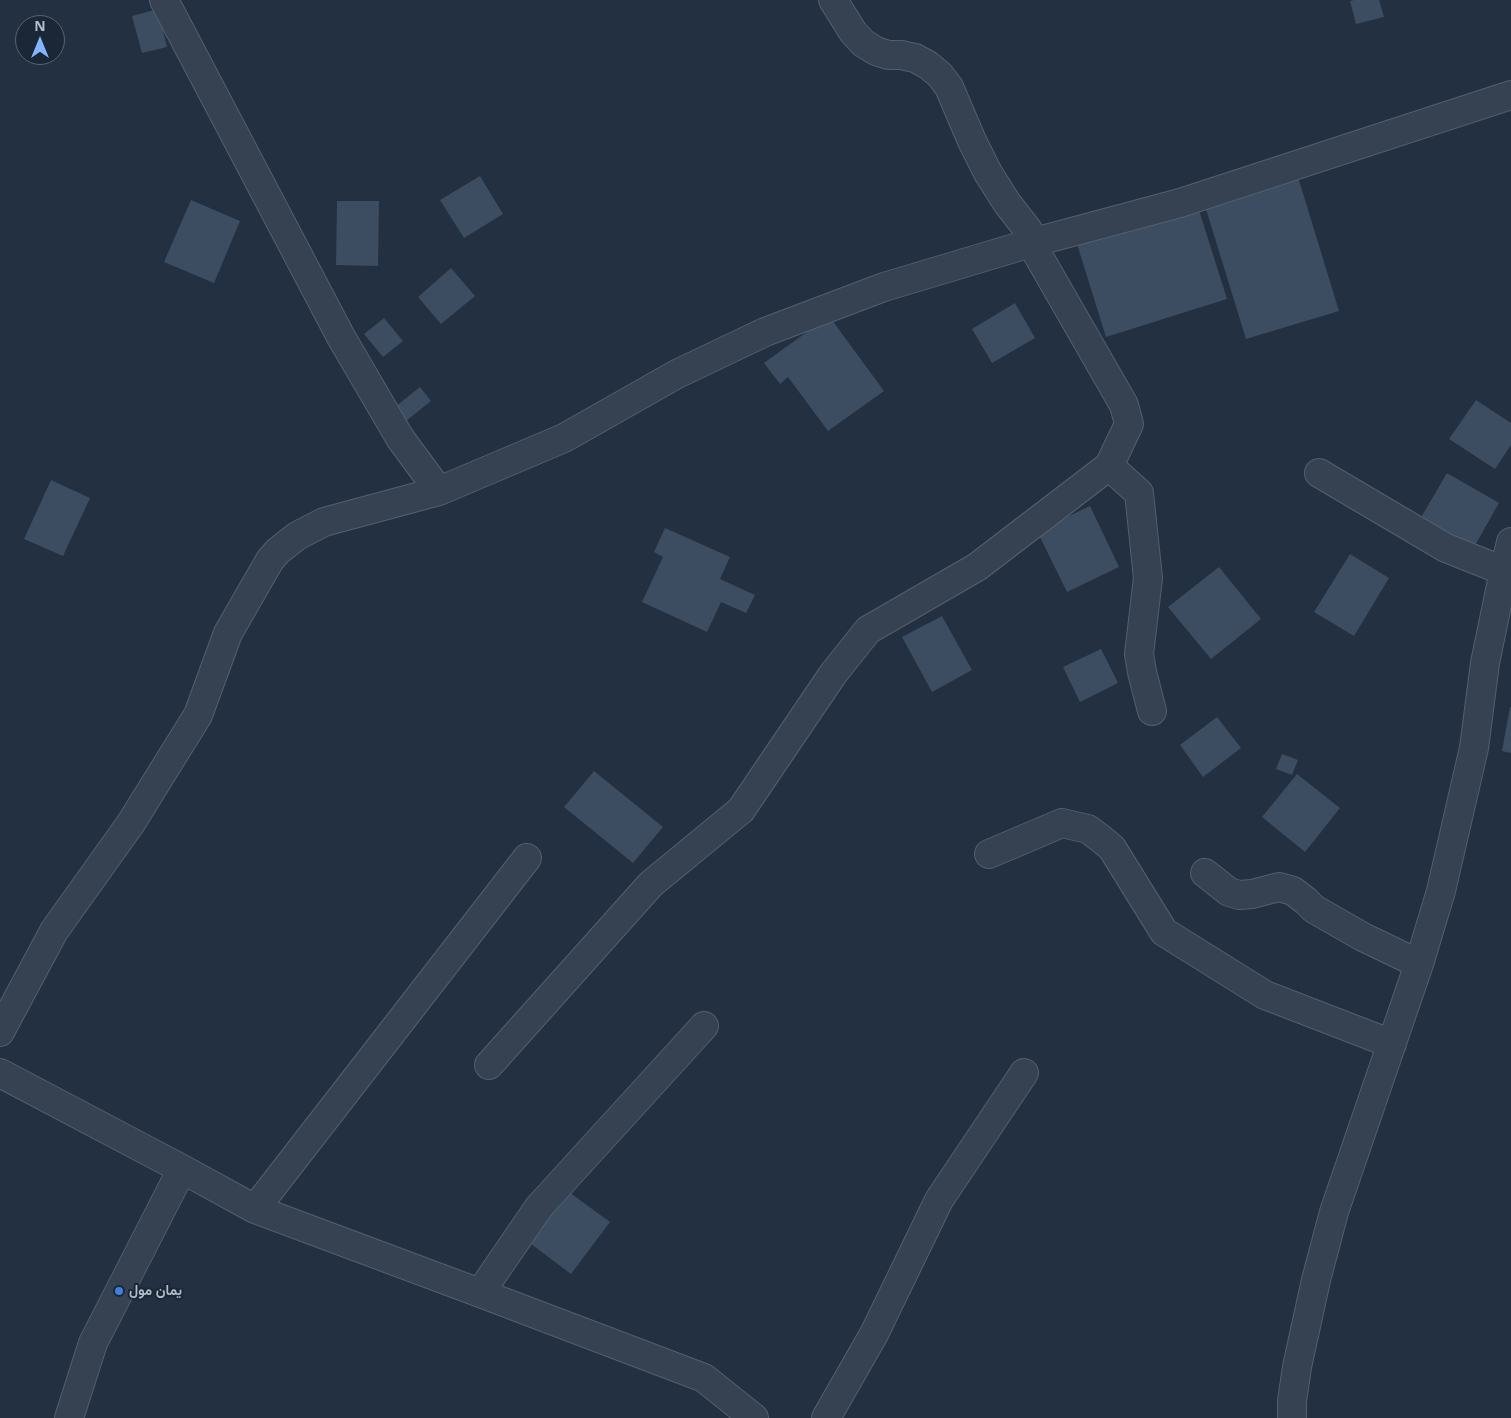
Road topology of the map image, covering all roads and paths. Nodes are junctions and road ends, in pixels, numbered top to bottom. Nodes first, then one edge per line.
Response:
1 (164, 0) edge
2 (833, 0) edge
3 (1511, 95) edge
4 (1031, 244) junction
5 (1109, 466) junction
6 (1319, 473) dead end
7 (439, 490) junction
8 (1511, 542) edge
9 (1504, 571) junction
10 (1152, 711) dead end
11 (989, 854) dead end
12 (527, 858) dead end
13 (1205, 873) dead end
14 (1418, 964) junction
15 (704, 1026) dead end
16 (0, 1032) edge
17 (1392, 1044) junction
18 (489, 1065) dead end
19 (0, 1073) edge
20 (1024, 1073) dead end
21 (182, 1169) junction
22 (255, 1209) junction
23 (480, 1293) junction
24 (69, 1418) edge
25 (754, 1418) edge
26 (826, 1418) edge
27 (1292, 1418) edge

1 - 7 street
2 - 4 street
3 - 4 street
4 - 5 street
4 - 7 street
5 - 10 street
5 - 18 street
6 - 9 street
7 - 16 street
8 - 9 street
9 - 14 street
11 - 17 street
12 - 22 street
13 - 14 street
14 - 17 street
15 - 23 street
17 - 27 street
19 - 21 street
20 - 26 street
21 - 22 street
21 - 24 street
22 - 23 street
23 - 25 street

